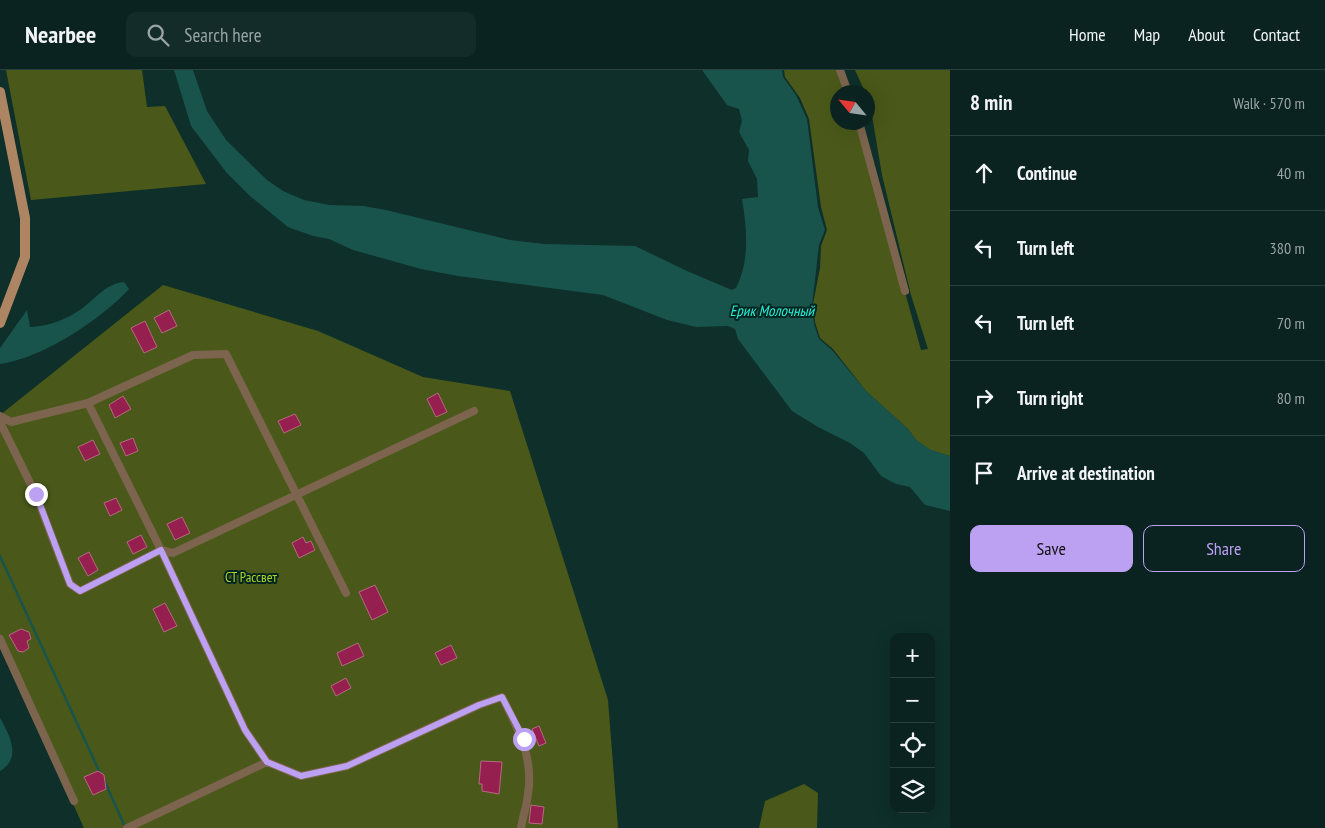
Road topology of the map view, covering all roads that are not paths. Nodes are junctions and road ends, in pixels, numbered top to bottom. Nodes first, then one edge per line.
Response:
1 (840, 70) edge
2 (845, 85) edge
3 (0, 92) edge
4 (861, 130) edge
5 (905, 291) dead end
6 (0, 324) edge
7 (88, 403) junction
8 (474, 411) dead end
9 (0, 416) edge
10 (0, 422) edge
11 (296, 496) junction
12 (161, 550) junction
13 (346, 593) dead end
14 (0, 639) edge
15 (267, 762) junction
16 (74, 801) dead end
17 (127, 828) edge
18 (521, 828) edge

1 - 2 street
3 - 6 street
4 - 5 street
7 - 9 street
7 - 11 street
7 - 12 street
8 - 11 street
10 - 12 street
11 - 12 street
11 - 13 street
12 - 15 street
14 - 16 street
15 - 17 street
15 - 18 street

